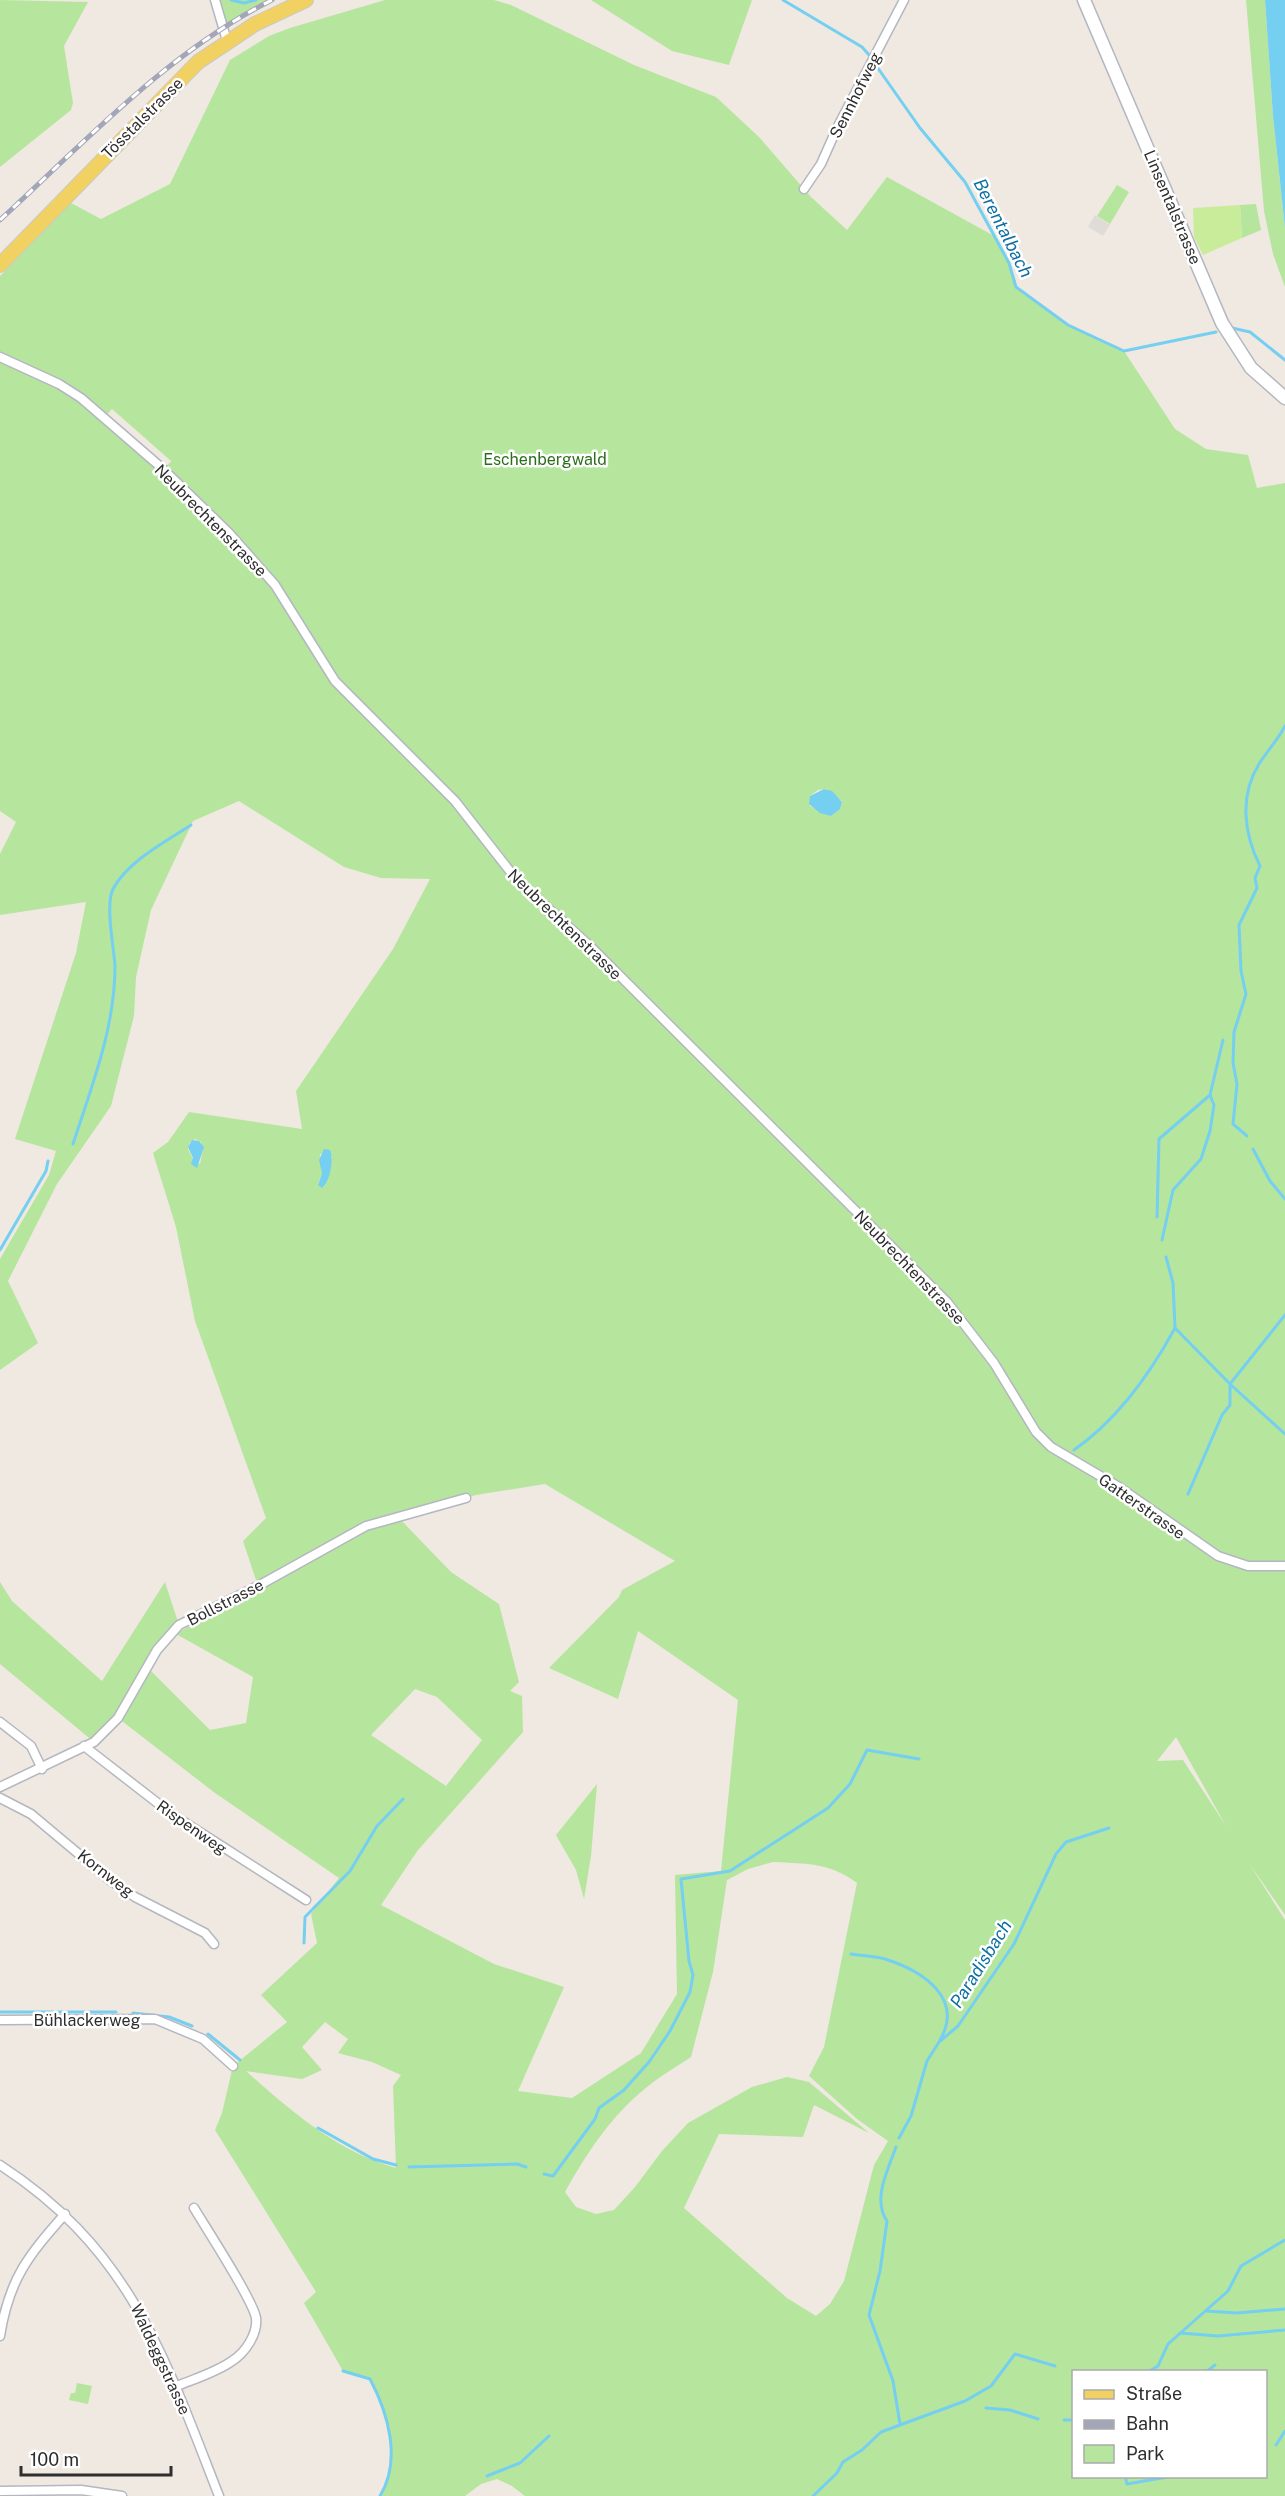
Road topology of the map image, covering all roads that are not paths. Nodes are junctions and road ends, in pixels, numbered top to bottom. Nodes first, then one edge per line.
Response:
1 (215, 0) edge
2 (306, 0) edge
3 (904, 0) edge
4 (1084, 0) edge
5 (227, 41) junction
6 (804, 189) dead end
7 (0, 265) edge
8 (0, 357) edge
9 (1285, 398) edge
10 (1021, 1406) joint
11 (466, 1498) dead end
12 (1285, 1566) edge
13 (0, 1722) edge
14 (84, 1746) junction
15 (42, 1769) junction
16 (0, 1787) edge
17 (0, 1798) edge
18 (306, 1900) dead end
19 (214, 1944) dead end
20 (0, 2020) edge
21 (233, 2066) dead end
22 (0, 2165) edge
23 (194, 2208) dead end
24 (65, 2214) junction
25 (0, 2336) edge
26 (177, 2386) junction
27 (0, 2491) edge
28 (122, 2496) edge
29 (219, 2496) edge

1 - 5 street
2 - 5 main road, Tösstalstrasse
3 - 6 street, Sennhofweg
4 - 9 street, Linsentalstrasse
5 - 7 main road, Tösstalstrasse
8 - 10 street, Neubrechtenstrasse
10 - 12 street, Gatterstrasse
11 - 14 street, Bollstrasse
13 - 15 street
14 - 15 street, Bollstrasse
14 - 18 street, Rispenweg
15 - 16 street, Bollstrasse
17 - 19 street, Kornweg
20 - 21 street, Bühlackerweg
22 - 24 street, Waldeggstrasse
23 - 26 street
24 - 25 street
24 - 26 street, Waldeggstrasse
26 - 29 street, Waldeggstrasse
27 - 28 street

